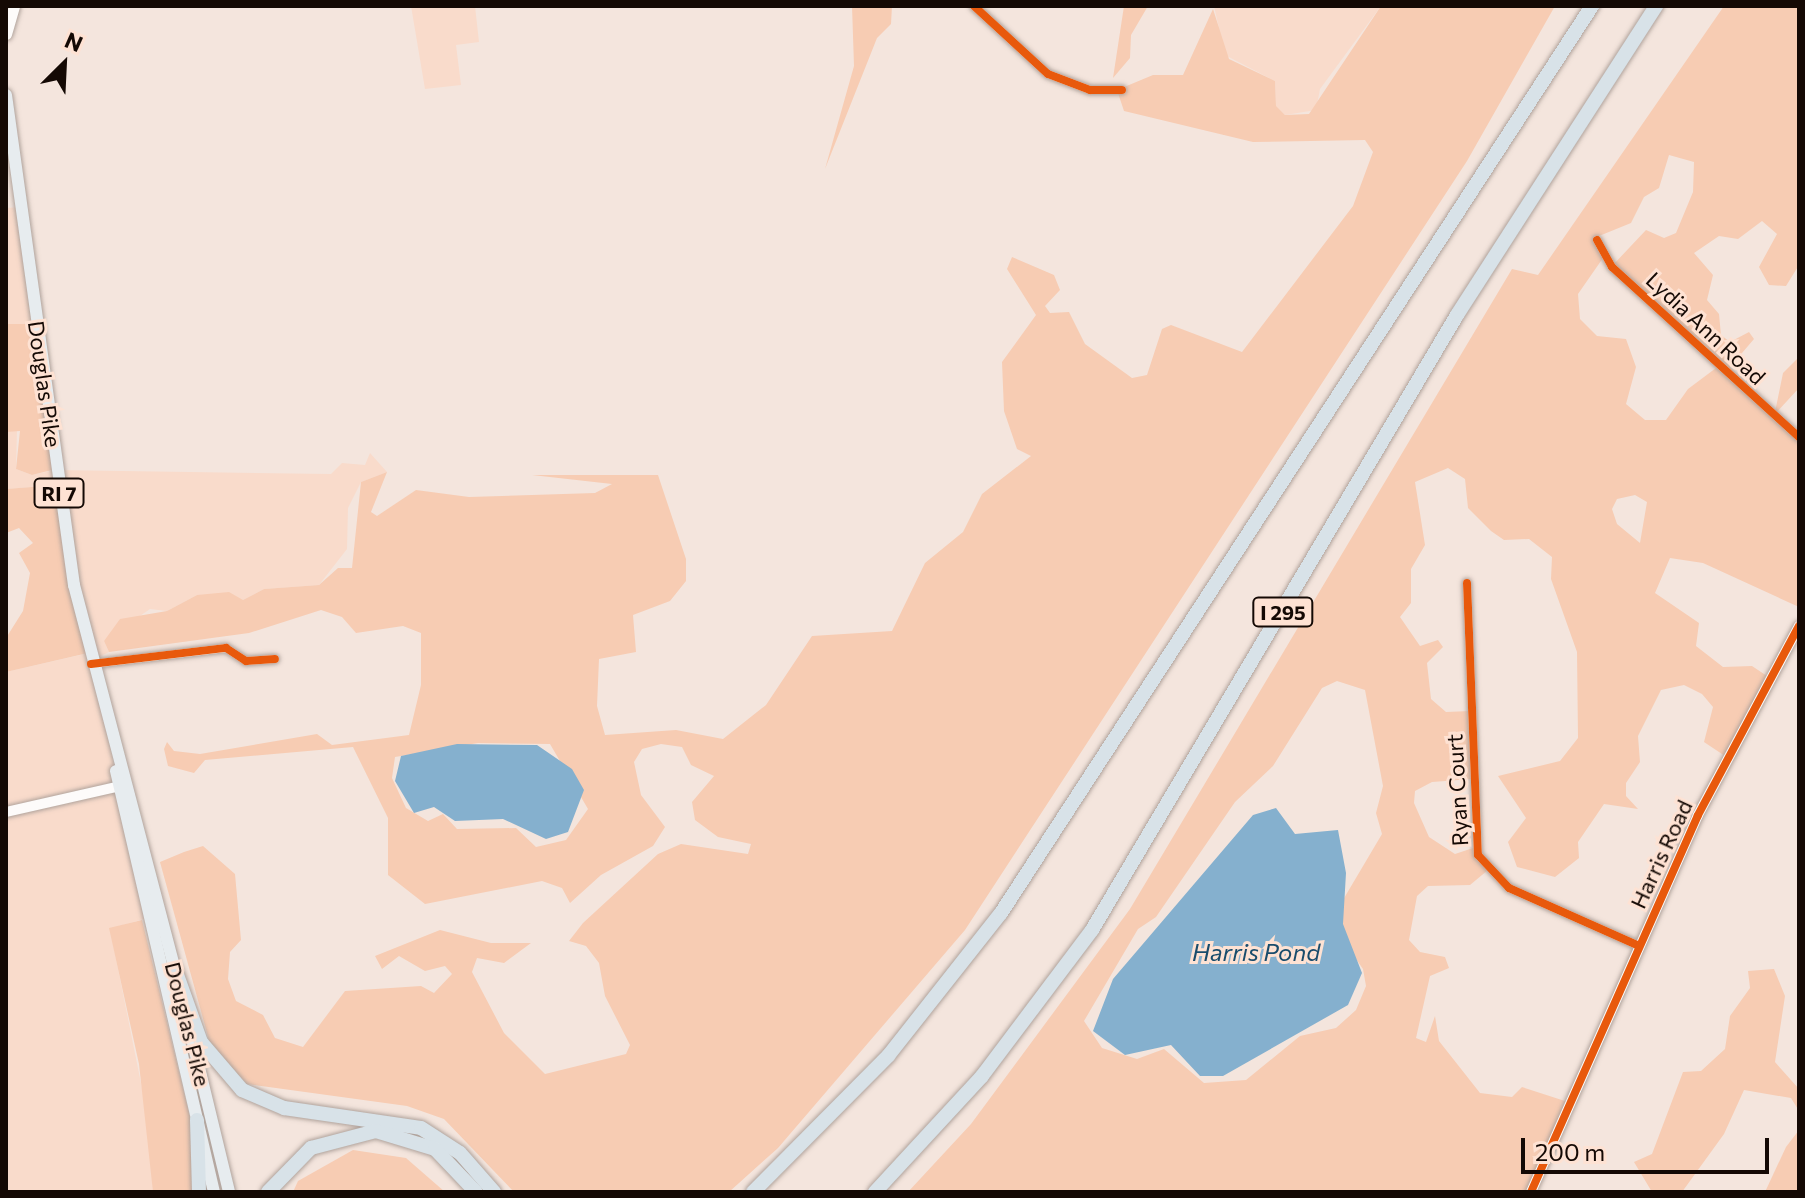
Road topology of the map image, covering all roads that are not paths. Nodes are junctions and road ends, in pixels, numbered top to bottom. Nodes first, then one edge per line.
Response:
1 (14, 6) edge
2 (974, 6) edge
3 (1592, 6) edge
4 (1656, 6) edge
5 (6, 34) edge
6 (1122, 90) dead end
7 (6, 95) edge
8 (1597, 240) dead end
9 (1799, 437) edge
10 (1467, 583) dead end
11 (1799, 626) edge
12 (275, 659) dead end
13 (91, 664) junction
14 (116, 765) junction
15 (116, 787) junction
16 (6, 812) edge
17 (1639, 946) junction
18 (175, 969) junction
19 (962, 1100) junction
20 (197, 1120) junction
21 (782, 1166) junction
22 (199, 1192) edge
23 (214, 1192) edge
24 (229, 1192) edge
25 (268, 1192) edge
26 (476, 1192) edge
27 (494, 1192) edge
28 (744, 1192) edge
29 (753, 1192) edge
30 (875, 1192) edge
31 (887, 1192) edge
32 (1531, 1192) edge

1 - 5 main road
2 - 6 street
3 - 21 highway
4 - 19 highway, I 295
7 - 13 main road, Douglas Pike / RI 7
8 - 9 street, Lydia Ann Road
10 - 17 street, Ryan Court
11 - 17 street, Harris Road
12 - 13 street
13 - 14 main road, Douglas Pike / RI 7
14 - 15 main road, Douglas Pike / RI 7
14 - 18 main road, Douglas Pike / RI 7
15 - 16 street
15 - 20 main road, Douglas Pike / RI 7
17 - 32 street, Harris Road
18 - 24 main road, Douglas Pike / RI 7
18 - 27 highway
19 - 30 highway, I 295
19 - 31 highway
20 - 22 highway
20 - 23 main road, Douglas Pike / RI 7
21 - 28 highway
21 - 29 highway
25 - 26 highway

